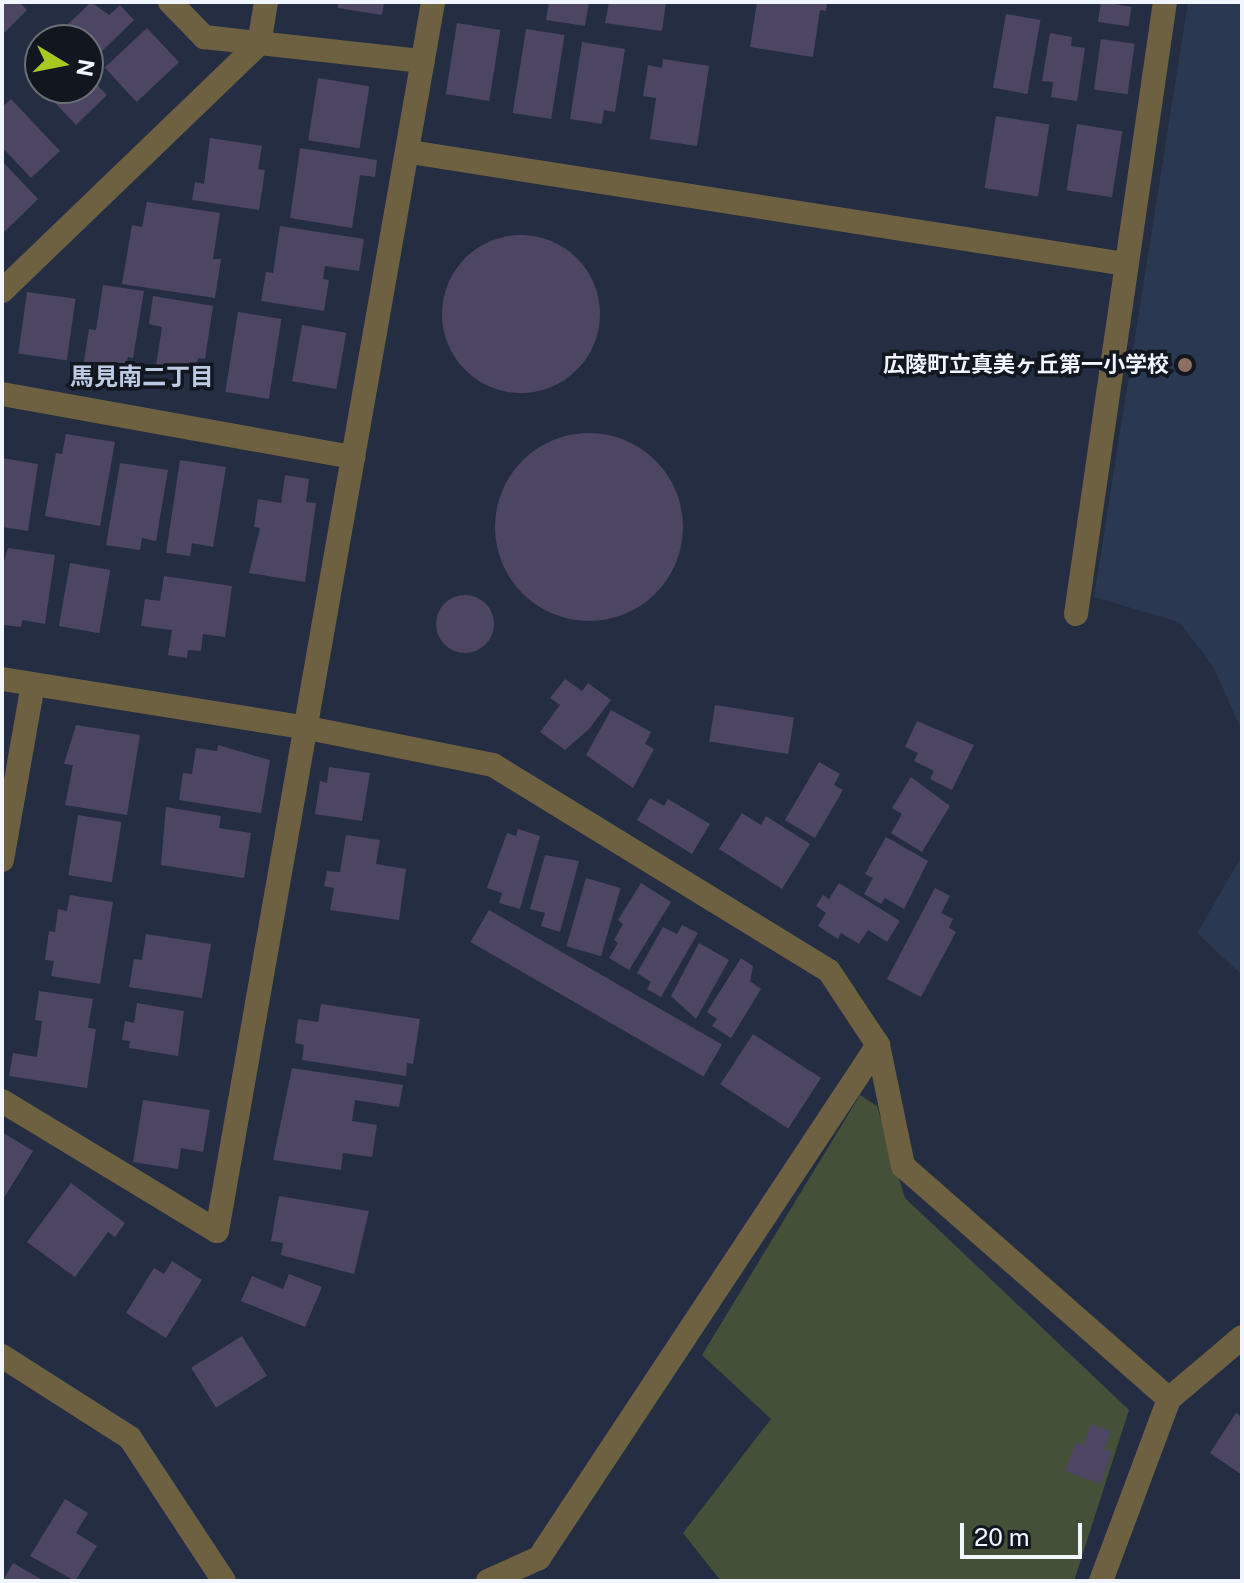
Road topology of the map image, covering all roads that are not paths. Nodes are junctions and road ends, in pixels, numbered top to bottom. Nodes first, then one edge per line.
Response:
1 (170, 2) edge
2 (266, 2) edge
3 (433, 2) edge
4 (1165, 2) edge
5 (259, 44) junction
6 (423, 61) junction
7 (410, 152) junction
8 (1125, 264) junction
9 (2, 291) edge
10 (2, 394) edge
11 (353, 457) junction
12 (1076, 614) dead end
13 (2, 679) edge
14 (33, 685) junction
15 (303, 727) junction
16 (2, 860) edge
17 (878, 1045) junction
18 (2, 1101) edge
19 (1242, 1337) edge
20 (2, 1356) edge
21 (1169, 1399) junction
22 (224, 1581) edge
23 (488, 1581) edge
24 (1101, 1581) edge

1 - 5 street
2 - 5 street
3 - 6 street
4 - 8 street
5 - 6 street
5 - 9 street
6 - 7 street
7 - 8 street
7 - 11 street
8 - 12 street
10 - 11 street
11 - 15 street
13 - 14 street
14 - 15 street
14 - 16 street
15 - 17 street
15 - 18 street
17 - 21 street
17 - 23 street
19 - 21 street
20 - 22 street
21 - 24 street

